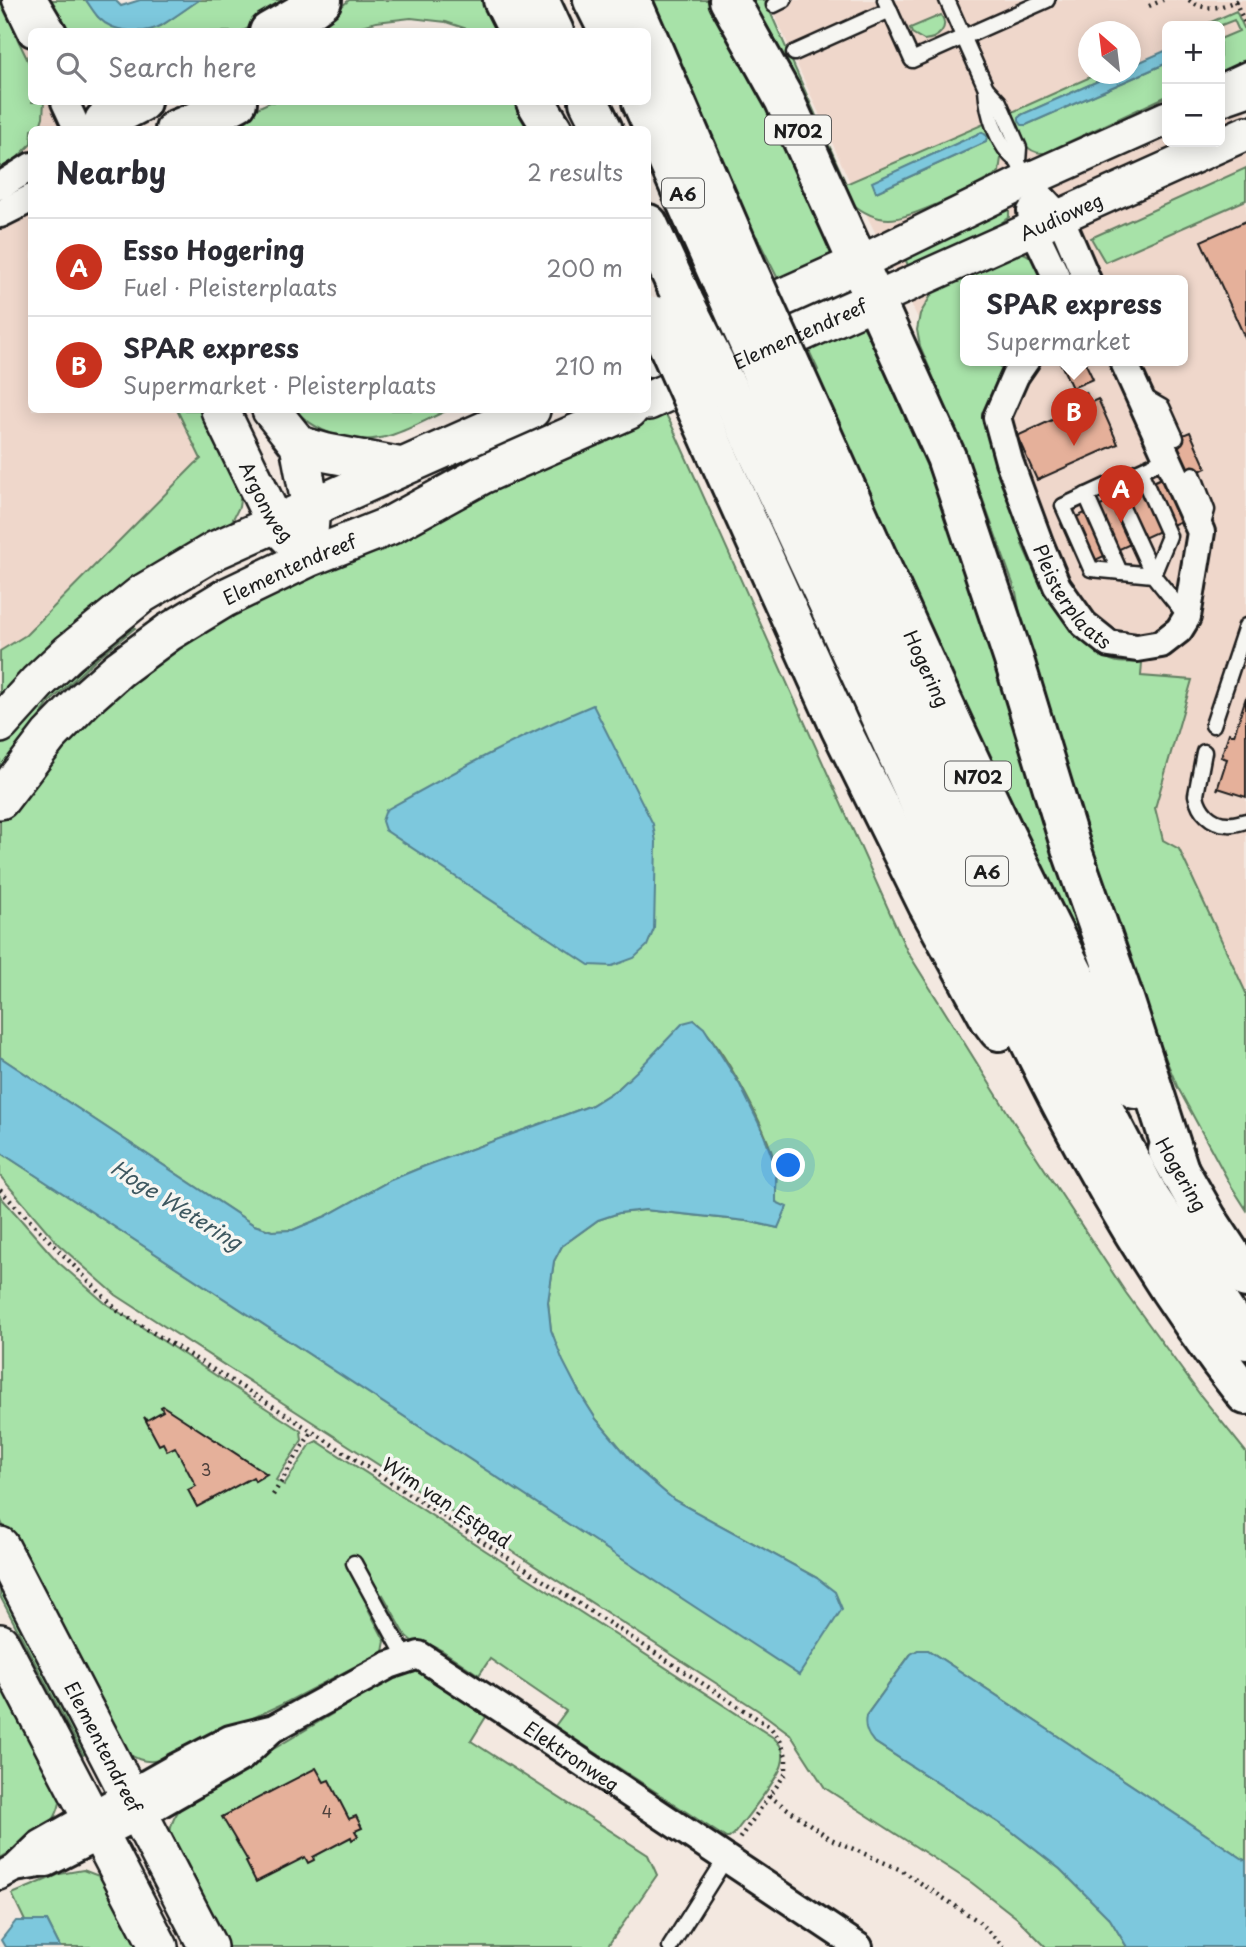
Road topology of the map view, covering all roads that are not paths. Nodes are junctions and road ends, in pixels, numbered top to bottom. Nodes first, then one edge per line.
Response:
1 (16, 0) edge
2 (34, 0) edge
3 (322, 0) edge
4 (503, 0) edge
5 (539, 0) edge
6 (593, 0) edge
7 (631, 0) edge
8 (729, 0) edge
9 (947, 0) edge
10 (1047, 0) edge
11 (888, 5) edge
12 (30, 28) edge
13 (51, 28) edge
14 (276, 28) edge
15 (517, 28) edge
16 (552, 28) edge
17 (607, 28) edge
18 (643, 28) edge
19 (964, 37) junction
20 (651, 46) edge
21 (794, 53) dead end
22 (1246, 69) edge
23 (1225, 79) edge
24 (1246, 90) edge
25 (1225, 97) edge
26 (70, 105) edge
27 (134, 105) edge
28 (538, 105) edge
29 (554, 105) edge
30 (590, 105) edge
31 (644, 105) edge
32 (216, 115) edge
33 (1162, 120) edge
34 (95, 122) edge
35 (186, 126) edge
36 (551, 126) edge
37 (564, 126) edge
38 (601, 126) edge
39 (1246, 134) edge
40 (28, 168) edge
41 (1022, 171) junction
42 (0, 186) edge
43 (28, 200) edge
44 (0, 214) edge
45 (1046, 222) junction
46 (651, 242) edge
47 (857, 264) junction
48 (1057, 275) edge
49 (1083, 275) edge
50 (736, 279) junction
51 (874, 300) junction
52 (662, 306) edge
53 (651, 357) edge
54 (1022, 366) edge
55 (1126, 366) edge
56 (747, 391) junction
57 (651, 400) edge
58 (221, 413) edge
59 (273, 413) edge
60 (524, 413) edge
61 (622, 413) edge
62 (299, 445) junction
63 (1171, 448) junction
64 (402, 467) junction
65 (1140, 471) junction
66 (1193, 474) dead end
67 (1111, 484) junction
68 (1086, 495) junction
69 (311, 508) junction
70 (275, 523) junction
71 (1201, 532) junction
72 (308, 558) junction
73 (1120, 572) junction
74 (1153, 575) junction
75 (1187, 617) junction
76 (1246, 626) edge
77 (0, 724) edge
78 (1213, 725) dead end
79 (1204, 752) dead end
80 (0, 800) edge
81 (1246, 821) edge
82 (1180, 1173) junction
83 (1246, 1278) edge
84 (1246, 1340) edge
85 (1246, 1395) edge
86 (0, 1546) edge
87 (354, 1563) dead end
88 (0, 1643) edge
89 (407, 1660) junction
90 (133, 1805) junction
91 (95, 1826) junction
92 (726, 1858) junction
93 (8, 1872) edge
94 (159, 1947) edge
95 (208, 1947) edge
96 (670, 1947) edge
97 (859, 1947) edge

1 - 12 street
2 - 13 street
3 - 14 highway
4 - 15 highway
5 - 16 highway
6 - 17 highway
7 - 18 highway
8 - 47 highway, N702
9 - 19 lane
10 - 19 lane
11 - 19 lane
11 - 21 lane
19 - 41 lane
20 - 50 highway
22 - 23 lane
24 - 25 street
26 - 34 street
27 - 34 highway
28 - 36 highway
29 - 37 highway
30 - 38 highway
31 - 50 highway, A6
32 - 35 highway
33 - 41 street
39 - 45 street, Audioweg
40 - 42 street
41 - 45 street
41 - 47 street
43 - 44 street
45 - 48 street
45 - 49 street
45 - 51 street, Audioweg
46 - 52 highway, Hogering / N702
47 - 51 highway, N702
47 - 53 main road, Elementendreef
50 - 56 highway, A6, bridge
51 - 57 main road, Elementendreef
51 - 82 highway, N702
52 - 56 highway, Hogering / N702, bridge
54 - 75 street, Pleisterplaats
55 - 63 street
56 - 82 highway, Hogering / N702
56 - 84 highway, A6
56 - 85 highway, Hogering / N702
58 - 70 main road, Argonweg
59 - 62 main road, Argonweg
60 - 64 main road
61 - 72 main road, Elementendreef
62 - 64 main road
62 - 69 main road, Argonweg
63 - 65 lane
63 - 71 street
64 - 69 main road
65 - 67 lane
65 - 74 lane
66 - 71 lane
67 - 68 lane
67 - 74 lane
68 - 73 lane
68 - 73 lane
69 - 70 main road
69 - 72 main road, Argonweg
70 - 72 main road, Argonweg
70 - 77 main road
71 - 75 street
72 - 80 main road, Elementendreef
73 - 74 lane
74 - 75 lane
76 - 78 lane
79 - 81 lane
82 - 83 highway, Hogering / N702
86 - 90 main road, Elementendreef
87 - 89 lane
88 - 91 main road
89 - 90 street
89 - 92 street, Elektronweg
90 - 91 street
90 - 95 main road, Elementendreef
91 - 93 street
91 - 94 main road
92 - 96 lane
92 - 97 street, Elektronweg

